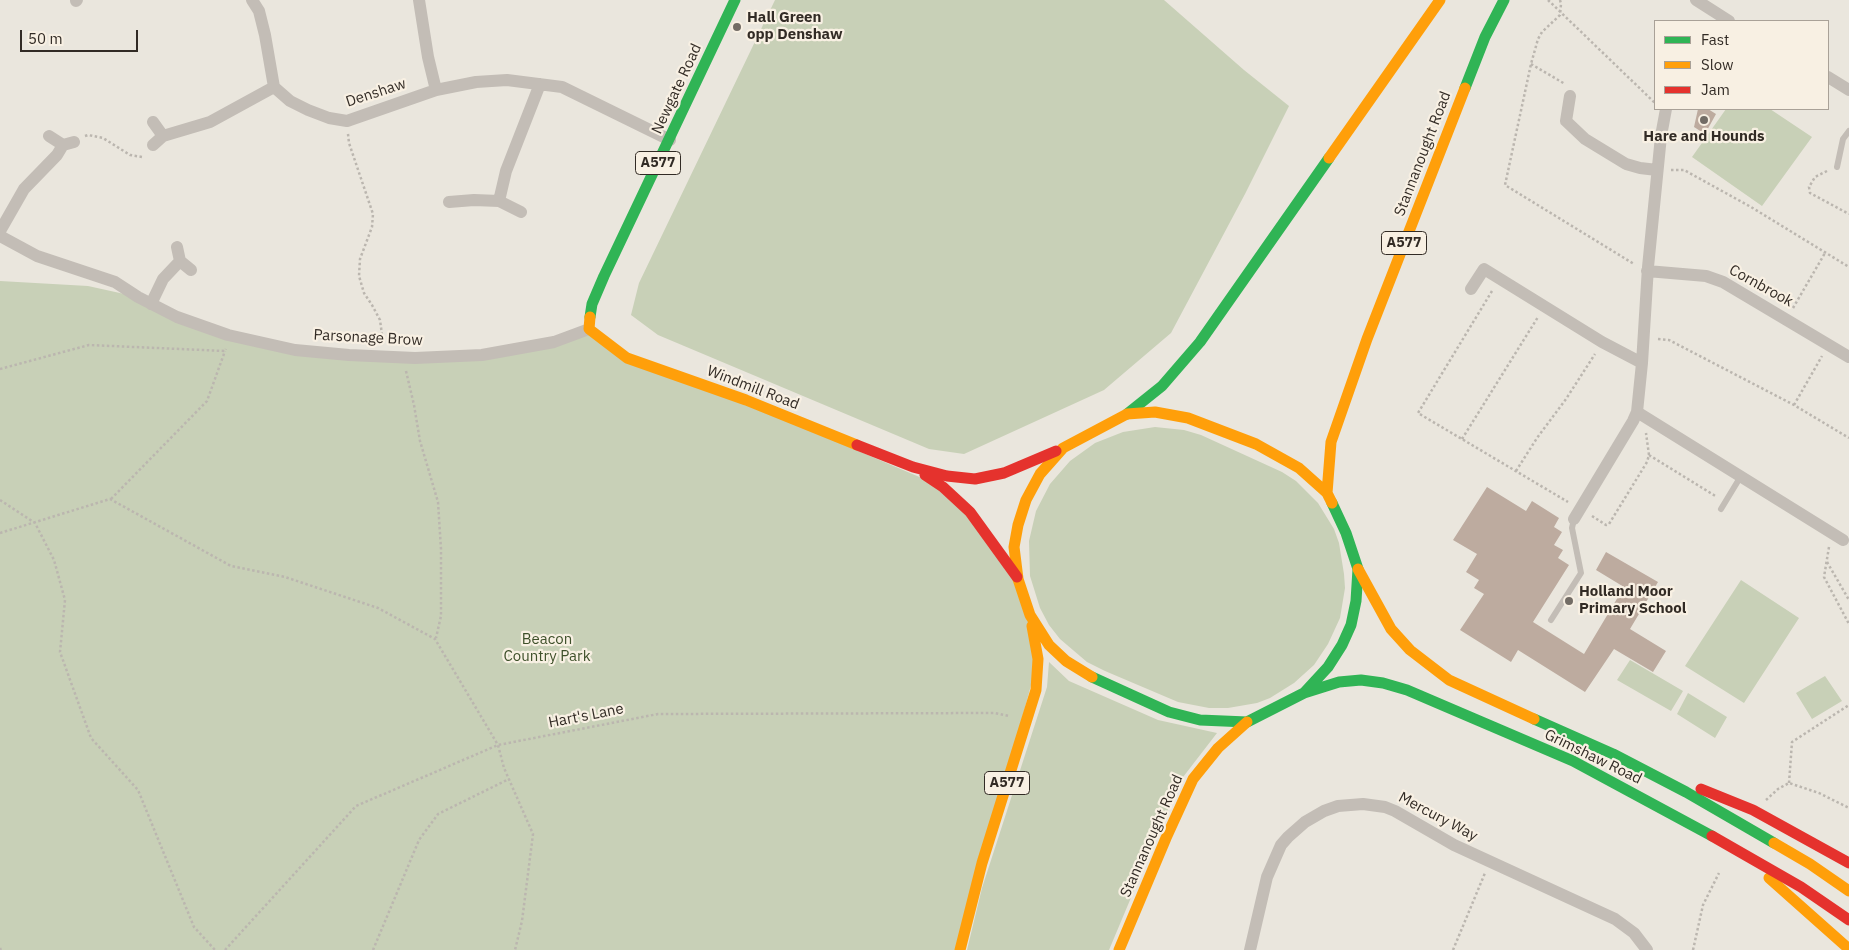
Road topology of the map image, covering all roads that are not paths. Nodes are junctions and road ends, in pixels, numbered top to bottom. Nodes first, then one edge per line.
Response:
1 (252, 0) edge
2 (419, 0) edge
3 (735, 0) edge
4 (1440, 0) edge
5 (1504, 0) edge
6 (1696, 0) edge
7 (1707, 16) edge
8 (1725, 20) edge
9 (1829, 79) edge
10 (540, 84) junction
11 (274, 87) junction
12 (436, 90) junction
13 (1849, 90) edge
14 (1570, 96) road end
15 (1666, 110) edge
16 (153, 122) dead end
17 (1849, 131) edge
18 (49, 136) dead end
19 (163, 136) junction
20 (670, 140) junction
21 (152, 145) road end
22 (1837, 167) road end
23 (1657, 170) junction
24 (499, 201) junction
25 (449, 202) dead end
26 (521, 212) dead end
27 (0, 231) edge
28 (0, 236) edge
29 (177, 247) dead end
30 (180, 261) junction
31 (1648, 269) junction
32 (191, 270) dead end
33 (1471, 289) dead end
34 (151, 304) junction
35 (589, 329) junction
36 (1849, 357) edge
37 (1642, 363) junction
38 (1637, 412) junction
39 (1127, 414) junction
40 (1063, 448) junction
41 (913, 468) junction
42 (1741, 476) junction
43 (1327, 493) junction
44 (1721, 509) dead end
45 (1577, 514) joint
46 (1839, 537) road end
47 (1358, 569) junction
48 (1018, 579) junction
49 (1030, 615) junction
50 (1551, 620) dead end
51 (1304, 693) junction
52 (1247, 722) junction
53 (1612, 754) junction
54 (1715, 837) junction
55 (1849, 863) edge
56 (1849, 891) edge
57 (1849, 920) edge
58 (1849, 949) edge
59 (960, 950) edge
60 (1119, 950) edge
61 (1250, 950) edge
62 (1647, 950) edge

1 - 11 street
2 - 12 street
3 - 20 main road, Newgate Road / A577
4 - 39 main road, A577
5 - 43 main road, Stannanought Road / A577
6 - 7 street
7 - 8 street
9 - 13 street
10 - 12 street, Denshaw
10 - 20 street, Denshaw
10 - 24 street
11 - 12 street, Denshaw
11 - 19 street
14 - 23 street
15 - 23 street
16 - 19 street
17 - 22 lane
18 - 27 street
19 - 21 street
20 - 35 main road, Newgate Road / A577
23 - 31 street
24 - 25 street
24 - 26 street
28 - 34 street, Parsonage Brow
29 - 30 street
30 - 32 street
30 - 34 street
31 - 36 street, Cornbrook
31 - 37 street
33 - 37 street
34 - 35 street, Parsonage Brow
35 - 41 main road, Windmill Road / A577
37 - 38 street
38 - 42 street
38 - 45 street
39 - 40 main road, A577
39 - 43 main road, A577
40 - 41 main road, Windmill Road / A577
40 - 48 main road, A577
41 - 48 main road, Windmill Road / A577
42 - 44 lane
42 - 46 street
43 - 47 main road, A577
45 - 50 lane
47 - 51 main road, A577
47 - 53 main road, Grimshaw Road
48 - 49 main road, A577
49 - 52 main road, A577
49 - 59 main road, A577
51 - 52 main road, A577
51 - 54 main road, Grimshaw Road
52 - 60 main road, Stannanought Road / A577
53 - 55 main road
53 - 56 main road, Grimshaw Road
54 - 57 main road, Grimshaw Road
54 - 58 main road
61 - 62 street, Mercury Way

